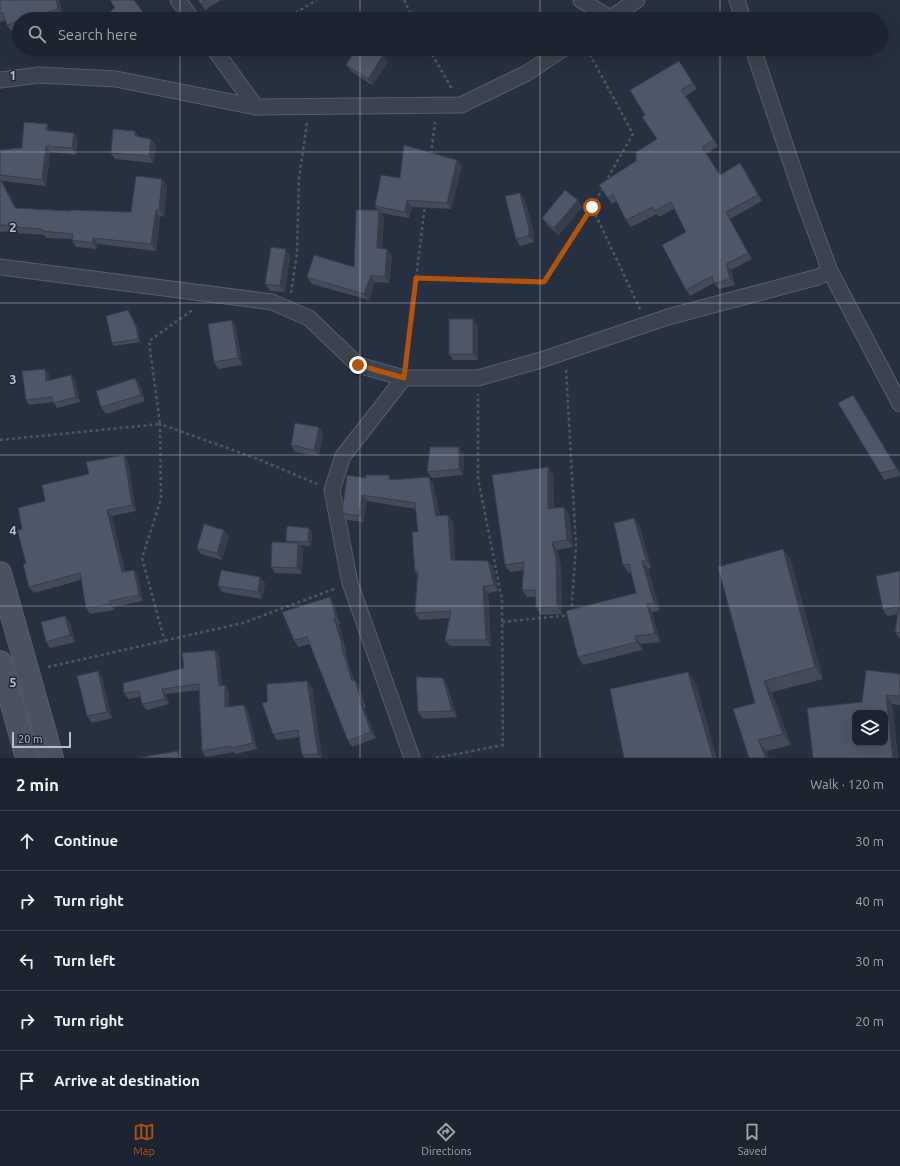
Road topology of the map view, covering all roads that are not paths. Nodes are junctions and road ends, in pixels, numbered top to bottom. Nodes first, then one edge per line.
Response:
1 (178, 0) edge
2 (581, 0) edge
3 (637, 0) edge
4 (737, 0) edge
5 (187, 12) edge
6 (600, 12) edge
7 (618, 12) edge
8 (741, 12) edge
9 (219, 56) edge
10 (552, 56) edge
11 (755, 56) edge
12 (0, 80) edge
13 (256, 107) junction
14 (0, 267) edge
15 (830, 271) junction
16 (404, 378) junction
17 (900, 404) edge
18 (0, 573) edge
19 (0, 662) edge
20 (27, 758) edge
21 (52, 758) edge
22 (412, 758) edge

1 - 5 street
2 - 6 street
3 - 7 street
4 - 8 street
9 - 13 street
10 - 13 street
11 - 15 street
12 - 13 street
14 - 16 street
15 - 16 street
15 - 17 street
16 - 22 street
18 - 21 main road
19 - 20 main road

